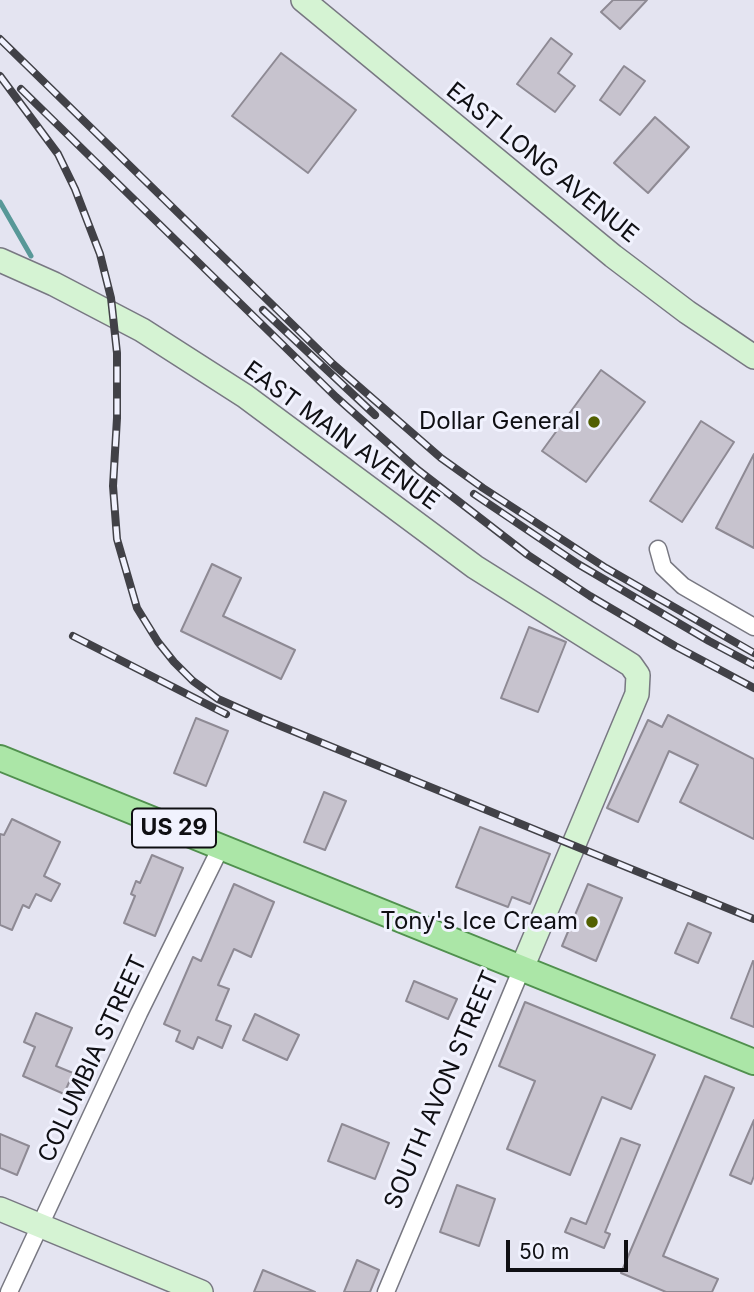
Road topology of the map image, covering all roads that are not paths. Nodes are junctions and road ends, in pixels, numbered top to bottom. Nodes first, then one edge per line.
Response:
1 (303, 0) edge
2 (0, 260) edge
3 (754, 357) edge
4 (658, 548) dead end
5 (754, 627) edge
6 (638, 675) joint
7 (0, 758) edge
8 (221, 847) junction
9 (522, 968) junction
10 (754, 1062) edge
11 (0, 1209) edge
12 (41, 1226) junction
13 (9, 1292) edge
14 (201, 1292) edge
15 (386, 1292) edge

1 - 3 street, EAST LONG AVENUE
2 - 6 street, EAST MAIN AVENUE
4 - 5 street
6 - 9 street, SOUTH AVON STREET
7 - 8 main road, US 29
8 - 9 main road, US 29
8 - 12 street, COLUMBIA STREET
9 - 10 main road, US 29
9 - 15 street, SOUTH AVON STREET
11 - 12 street
12 - 13 street, COLUMBIA STREET
12 - 14 street

